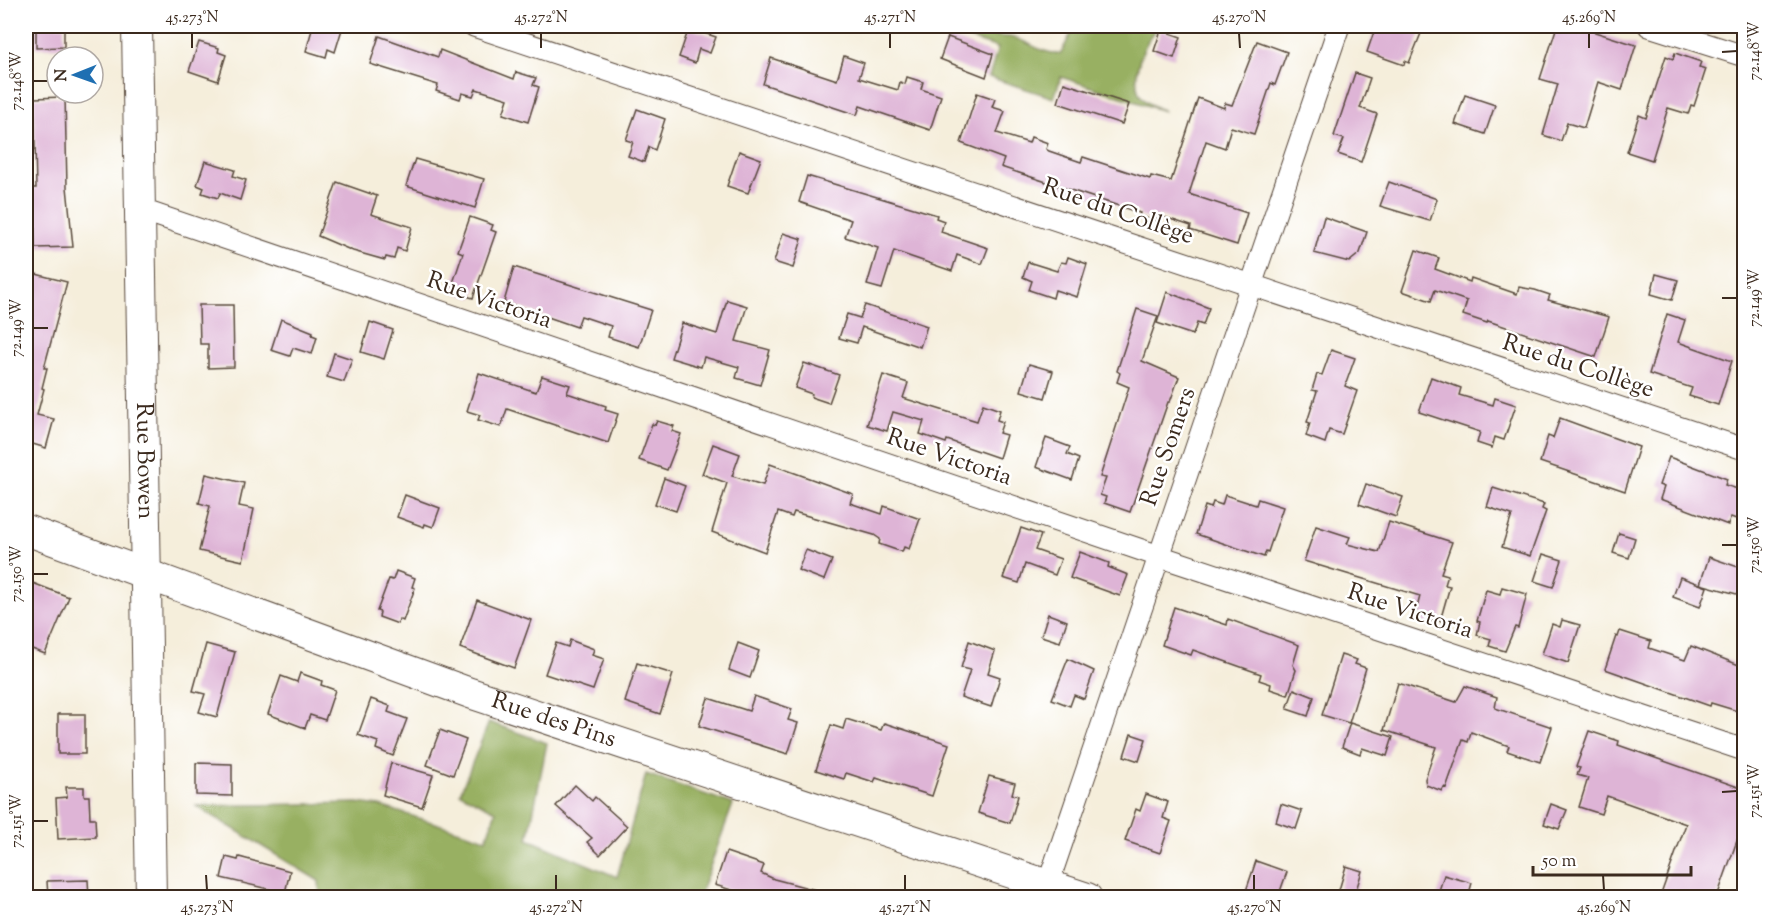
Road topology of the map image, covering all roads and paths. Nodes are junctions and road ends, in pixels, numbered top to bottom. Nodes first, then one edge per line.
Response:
1 (137, 26) edge
2 (474, 26) edge
3 (1339, 26) edge
4 (1649, 26) edge
5 (1744, 56) edge
6 (139, 209) junction
7 (1251, 285) junction
8 (1744, 449) edge
9 (26, 530) edge
10 (1159, 556) junction
11 (145, 575) junction
12 (1744, 750) edge
13 (1048, 884) junction
14 (152, 897) edge
15 (1087, 897) edge

1 - 6 street, Rue Bowen
2 - 7 street, Rue du Collège
3 - 7 street, Rue Somers
4 - 5 street
6 - 10 street, Rue Victoria
6 - 11 street, Rue Bowen
7 - 8 street, Rue du Collège
7 - 10 street, Rue Somers
9 - 11 street, Rue des Pins
10 - 12 street, Rue Victoria
10 - 13 street, Rue Somers
11 - 13 street, Rue des Pins
11 - 14 street, Rue Bowen
13 - 15 street, Rue des Pins

